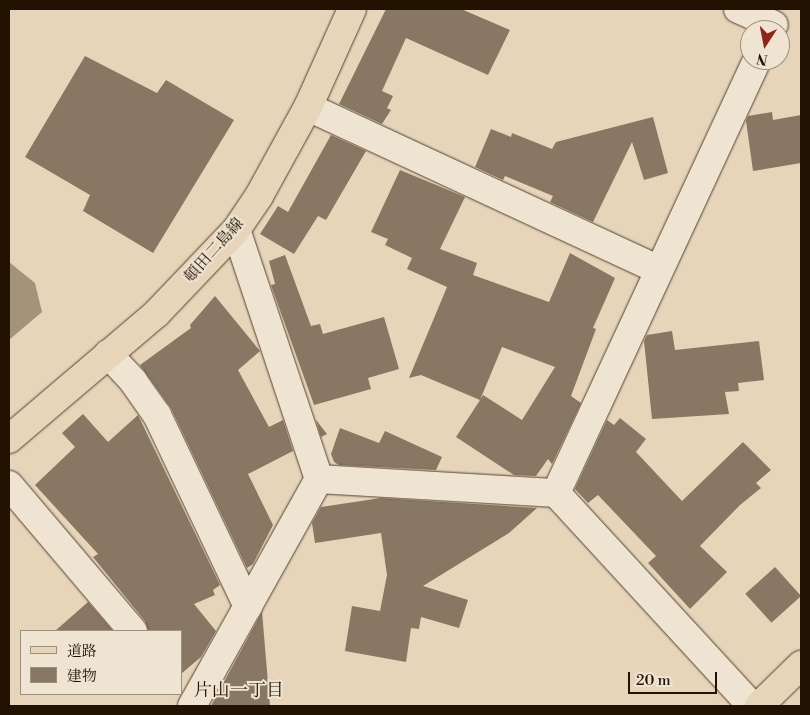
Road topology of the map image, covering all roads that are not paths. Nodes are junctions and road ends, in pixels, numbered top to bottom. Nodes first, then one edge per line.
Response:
1 (352, 9) edge
2 (738, 9) edge
3 (773, 20) edge
4 (752, 70) edge
5 (308, 107) junction
6 (236, 230) junction
7 (657, 269) junction
8 (108, 354) junction
9 (9, 439) edge
10 (319, 480) junction
11 (9, 485) edge
12 (556, 493) junction
13 (248, 607) junction
14 (132, 630) edge
15 (801, 665) edge
16 (189, 700) edge
17 (752, 706) edge
18 (759, 706) edge

1 - 5 main road, 頓田二島線
2 - 3 street
4 - 7 street
5 - 6 main road, 頓田二島線
5 - 7 street
6 - 8 main road, 頓田二島線
6 - 10 street
7 - 12 street
8 - 9 main road, 頓田二島線
8 - 13 street
10 - 12 street
10 - 13 street
11 - 14 street
12 - 17 street
13 - 16 street
15 - 18 main road

